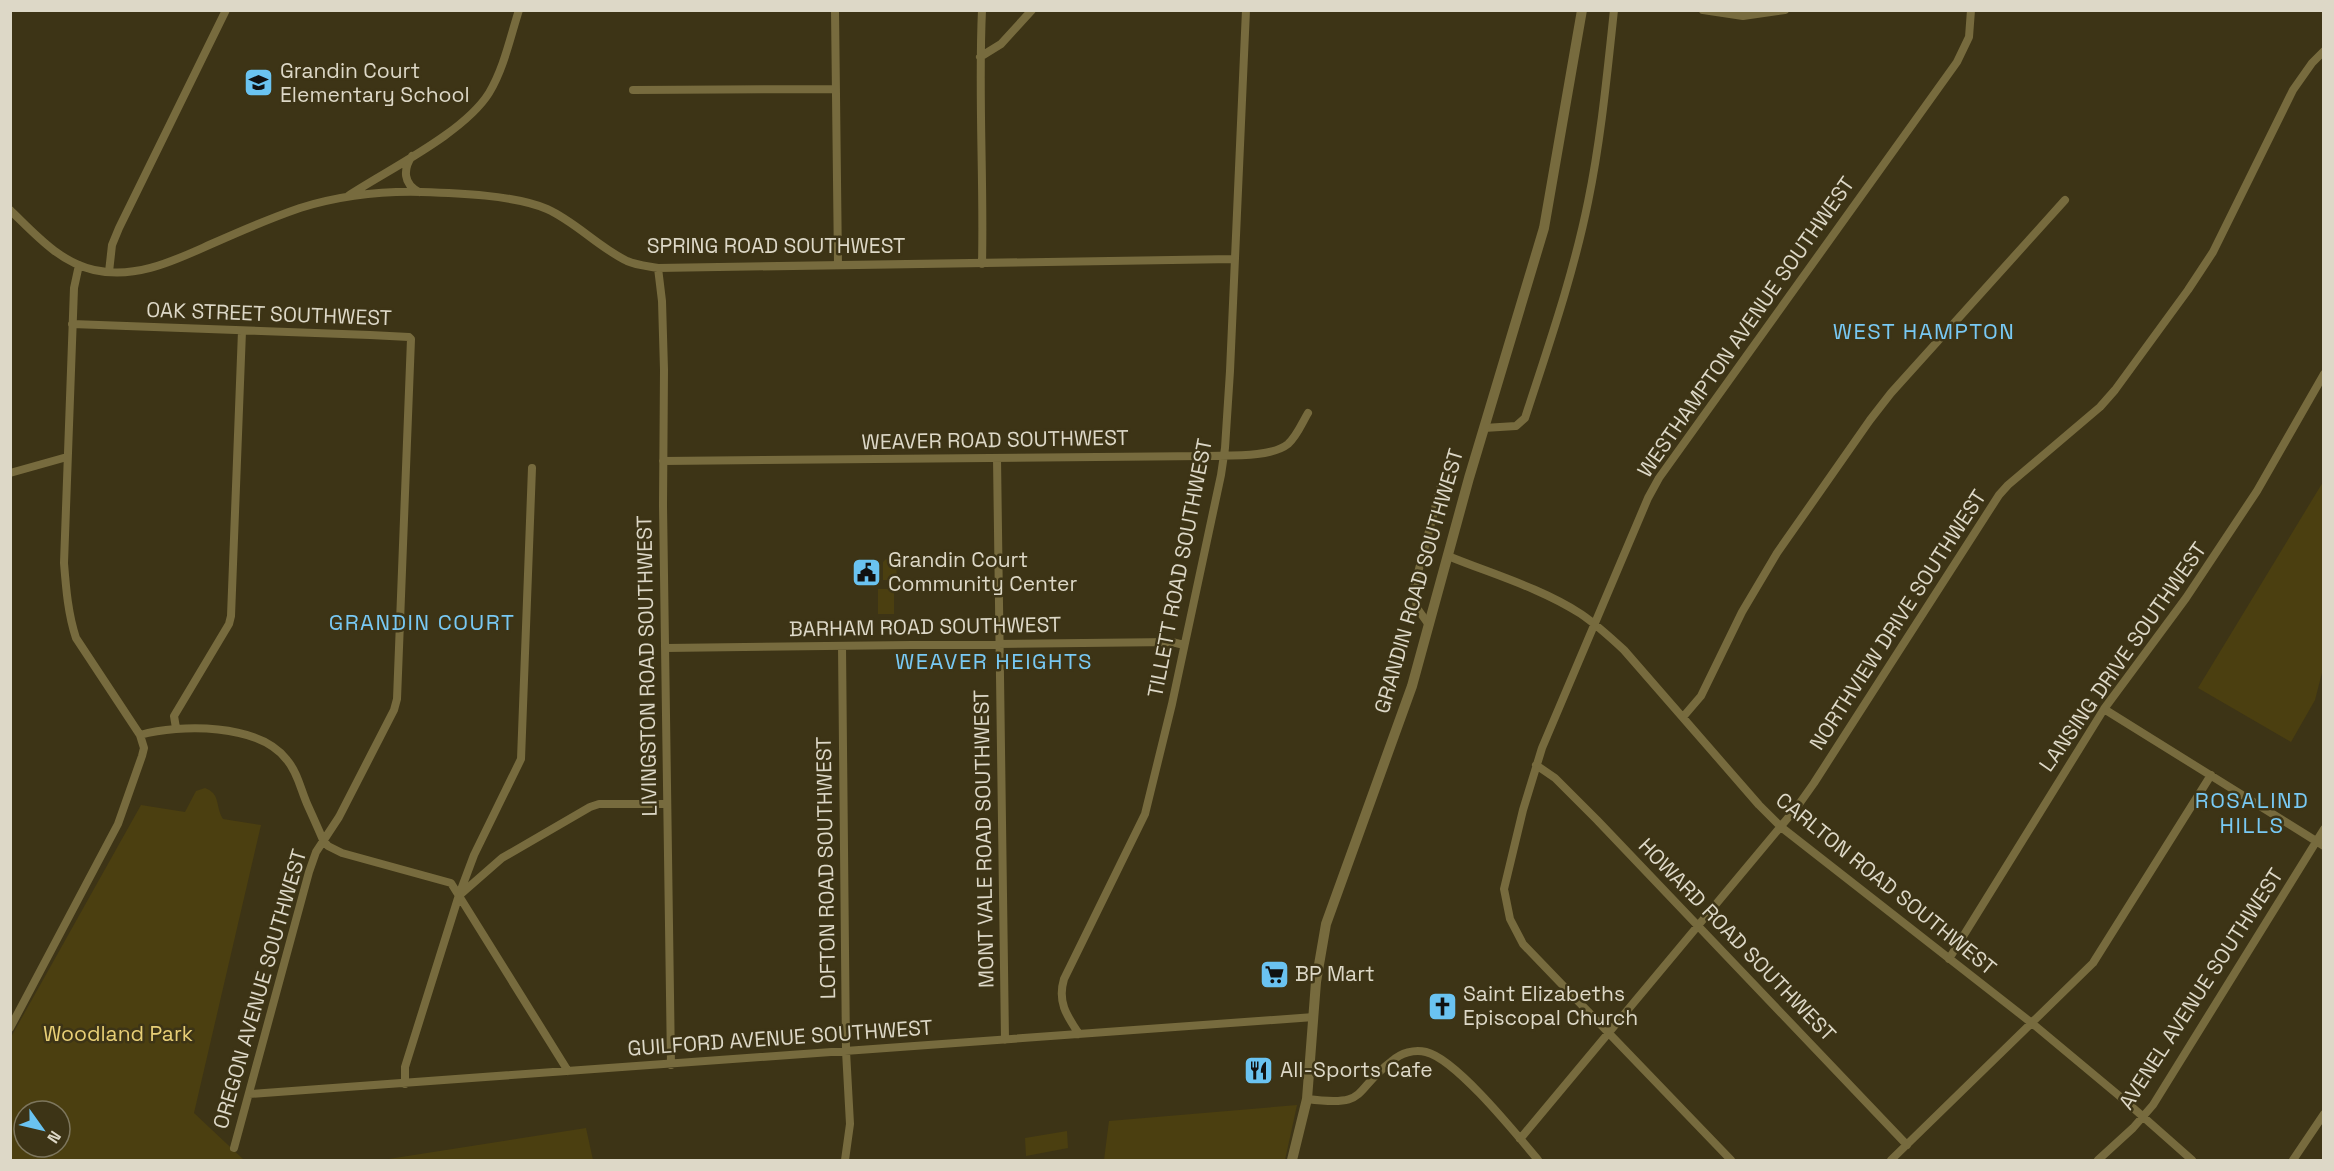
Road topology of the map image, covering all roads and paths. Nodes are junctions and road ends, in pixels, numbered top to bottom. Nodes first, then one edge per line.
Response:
1 (226, 10) edge
2 (519, 10) edge
3 (835, 10) edge
4 (982, 10) edge
5 (1032, 10) edge
6 (1246, 10) edge
7 (1582, 10) edge
8 (1614, 10) edge
9 (1703, 10) edge
10 (1785, 10) edge
11 (1971, 10) edge
12 (2324, 51) edge
13 (980, 57) junction
14 (836, 89) junction
15 (633, 90) dead end
16 (412, 155) junction
17 (419, 192) junction
18 (345, 198) junction
19 (2065, 200) dead end
20 (10, 210) edge
21 (1234, 259) junction
22 (982, 264) junction
23 (79, 265) junction
24 (838, 265) junction
25 (658, 268) junction
26 (109, 272) junction
27 (72, 324) junction
28 (242, 331) junction
29 (2324, 374) edge
30 (1308, 413) dead end
31 (408, 427) joint
32 (1484, 428) junction
33 (1224, 455) junction
34 (67, 457) junction
35 (997, 458) junction
36 (663, 461) junction
37 (532, 468) dead end
38 (10, 473) edge
39 (1444, 474) dead end
40 (1448, 556) junction
41 (1594, 624) junction
42 (1429, 626) junction
43 (1000, 644) junction
44 (1184, 645) junction
45 (842, 646) junction
46 (666, 648) junction
47 (2104, 709) junction
48 (1683, 717) junction
49 (176, 728) junction
50 (140, 735) junction
51 (1536, 765) junction
52 (2211, 775) junction
53 (667, 804) junction
54 (1781, 827) junction
55 (2324, 829) edge
56 (323, 840) junction
57 (2320, 844) edge
58 (459, 895) junction
59 (1698, 926) junction
60 (1949, 959) junction
61 (1314, 1017) junction
62 (2033, 1024) junction
63 (10, 1028) edge
64 (1609, 1033) junction
65 (1079, 1034) junction
66 (1005, 1040) junction
67 (846, 1051) junction
68 (671, 1065) junction
69 (568, 1071) junction
70 (405, 1084) junction
71 (249, 1094) junction
72 (1307, 1099) junction
73 (2324, 1114) edge
74 (2143, 1117) junction
75 (1520, 1139) junction
76 (1907, 1145) junction
77 (234, 1148) dead end
78 (845, 1161) edge
79 (1292, 1161) edge
80 (1538, 1161) edge
81 (1731, 1161) edge
82 (1891, 1161) edge
83 (2098, 1161) edge
84 (2192, 1161) edge
85 (2293, 1161) edge

1 - 26 street
2 - 16 street
3 - 14 street
4 - 13 street
5 - 13 street
6 - 21 street, TILLETT ROAD SOUTHWEST
7 - 32 street, GRANDIN ROAD SOUTHWEST
8 - 32 street
9 - 10 street
11 - 41 street, WESTHAMPTON AVENUE SOUTHWEST
12 - 54 street, NORTHVIEW DRIVE SOUTHWEST
13 - 22 street
14 - 15 street
14 - 24 street
16 - 17 street
16 - 18 street
17 - 18 street, SPRING ROAD SOUTHWEST
17 - 25 street, SPRING ROAD SOUTHWEST
18 - 26 street, SPRING ROAD SOUTHWEST
19 - 48 street
20 - 23 street, SPRING ROAD SOUTHWEST
21 - 22 street, SPRING ROAD SOUTHWEST
21 - 33 street, TILLETT ROAD SOUTHWEST
22 - 24 street, SPRING ROAD SOUTHWEST
23 - 26 street, SPRING ROAD SOUTHWEST
23 - 27 street
24 - 25 street, SPRING ROAD SOUTHWEST
25 - 36 street, LIVINGSTON ROAD SOUTHWEST
27 - 28 street, OAK STREET SOUTHWEST
27 - 34 street
28 - 31 street, OAK STREET SOUTHWEST
28 - 49 street
29 - 47 street, LANSING DRIVE SOUTHWEST
30 - 33 street, WEAVER ROAD SOUTHWEST
31 - 56 street, OREGON AVENUE SOUTHWEST
32 - 40 street, GRANDIN ROAD SOUTHWEST
33 - 35 street, WEAVER ROAD SOUTHWEST
33 - 44 street, TILLETT ROAD SOUTHWEST
34 - 38 street
34 - 50 street
35 - 36 street, WEAVER ROAD SOUTHWEST
35 - 43 street, MONT VALE ROAD SOUTHWEST
36 - 46 street, LIVINGSTON ROAD SOUTHWEST
37 - 58 street
39 - 42 street
40 - 41 street, CARLTON ROAD SOUTHWEST
40 - 42 street, GRANDIN ROAD SOUTHWEST
41 - 48 street, CARLTON ROAD SOUTHWEST
41 - 51 street, WESTHAMPTON AVENUE SOUTHWEST
42 - 61 street, GRANDIN ROAD SOUTHWEST
43 - 44 street, BARHAM ROAD SOUTHWEST
43 - 45 street, BARHAM ROAD SOUTHWEST
43 - 66 street, MONT VALE ROAD SOUTHWEST
44 - 65 street, TILLETT ROAD SOUTHWEST
45 - 46 street, BARHAM ROAD SOUTHWEST
45 - 67 street, LOFTON ROAD SOUTHWEST
46 - 53 street, LIVINGSTON ROAD SOUTHWEST
47 - 52 street
47 - 60 street, LANSING DRIVE SOUTHWEST
48 - 54 street, CARLTON ROAD SOUTHWEST
49 - 50 street
49 - 56 street
50 - 63 street
51 - 59 street, HOWARD ROAD SOUTHWEST
51 - 64 street, WESTHAMPTON AVENUE SOUTHWEST
52 - 57 street
52 - 62 street
53 - 58 street
53 - 68 street, LIVINGSTON ROAD SOUTHWEST
54 - 59 street, NORTHVIEW DRIVE SOUTHWEST
54 - 60 street, CARLTON ROAD SOUTHWEST
55 - 57 street, AVENEL AVENUE SOUTHWEST
56 - 58 street
56 - 71 street, OREGON AVENUE SOUTHWEST
57 - 74 street, AVENEL AVENUE SOUTHWEST
58 - 69 street
58 - 70 street
59 - 64 street, NORTHVIEW DRIVE SOUTHWEST
59 - 76 street, HOWARD ROAD SOUTHWEST
60 - 62 street, CARLTON ROAD SOUTHWEST
61 - 65 street, GUILFORD AVENUE SOUTHWEST
61 - 72 street, GRANDIN ROAD SOUTHWEST
62 - 74 street, CARLTON ROAD SOUTHWEST
62 - 76 street
64 - 75 street, NORTHVIEW DRIVE SOUTHWEST
64 - 81 street, WESTHAMPTON AVENUE SOUTHWEST
65 - 66 street, GUILFORD AVENUE SOUTHWEST
66 - 67 street, GUILFORD AVENUE SOUTHWEST
67 - 68 street, GUILFORD AVENUE SOUTHWEST
67 - 78 street, LOFTON ROAD SOUTHWEST
68 - 69 street, GUILFORD AVENUE SOUTHWEST
69 - 70 street, GUILFORD AVENUE SOUTHWEST
70 - 71 street, GUILFORD AVENUE SOUTHWEST
71 - 77 street, OREGON AVENUE SOUTHWEST
72 - 75 street
72 - 79 street, GRANDIN ROAD SOUTHWEST
73 - 85 street
74 - 83 street, AVENEL AVENUE SOUTHWEST
74 - 84 street, CARLTON ROAD SOUTHWEST
75 - 80 street
76 - 82 street

